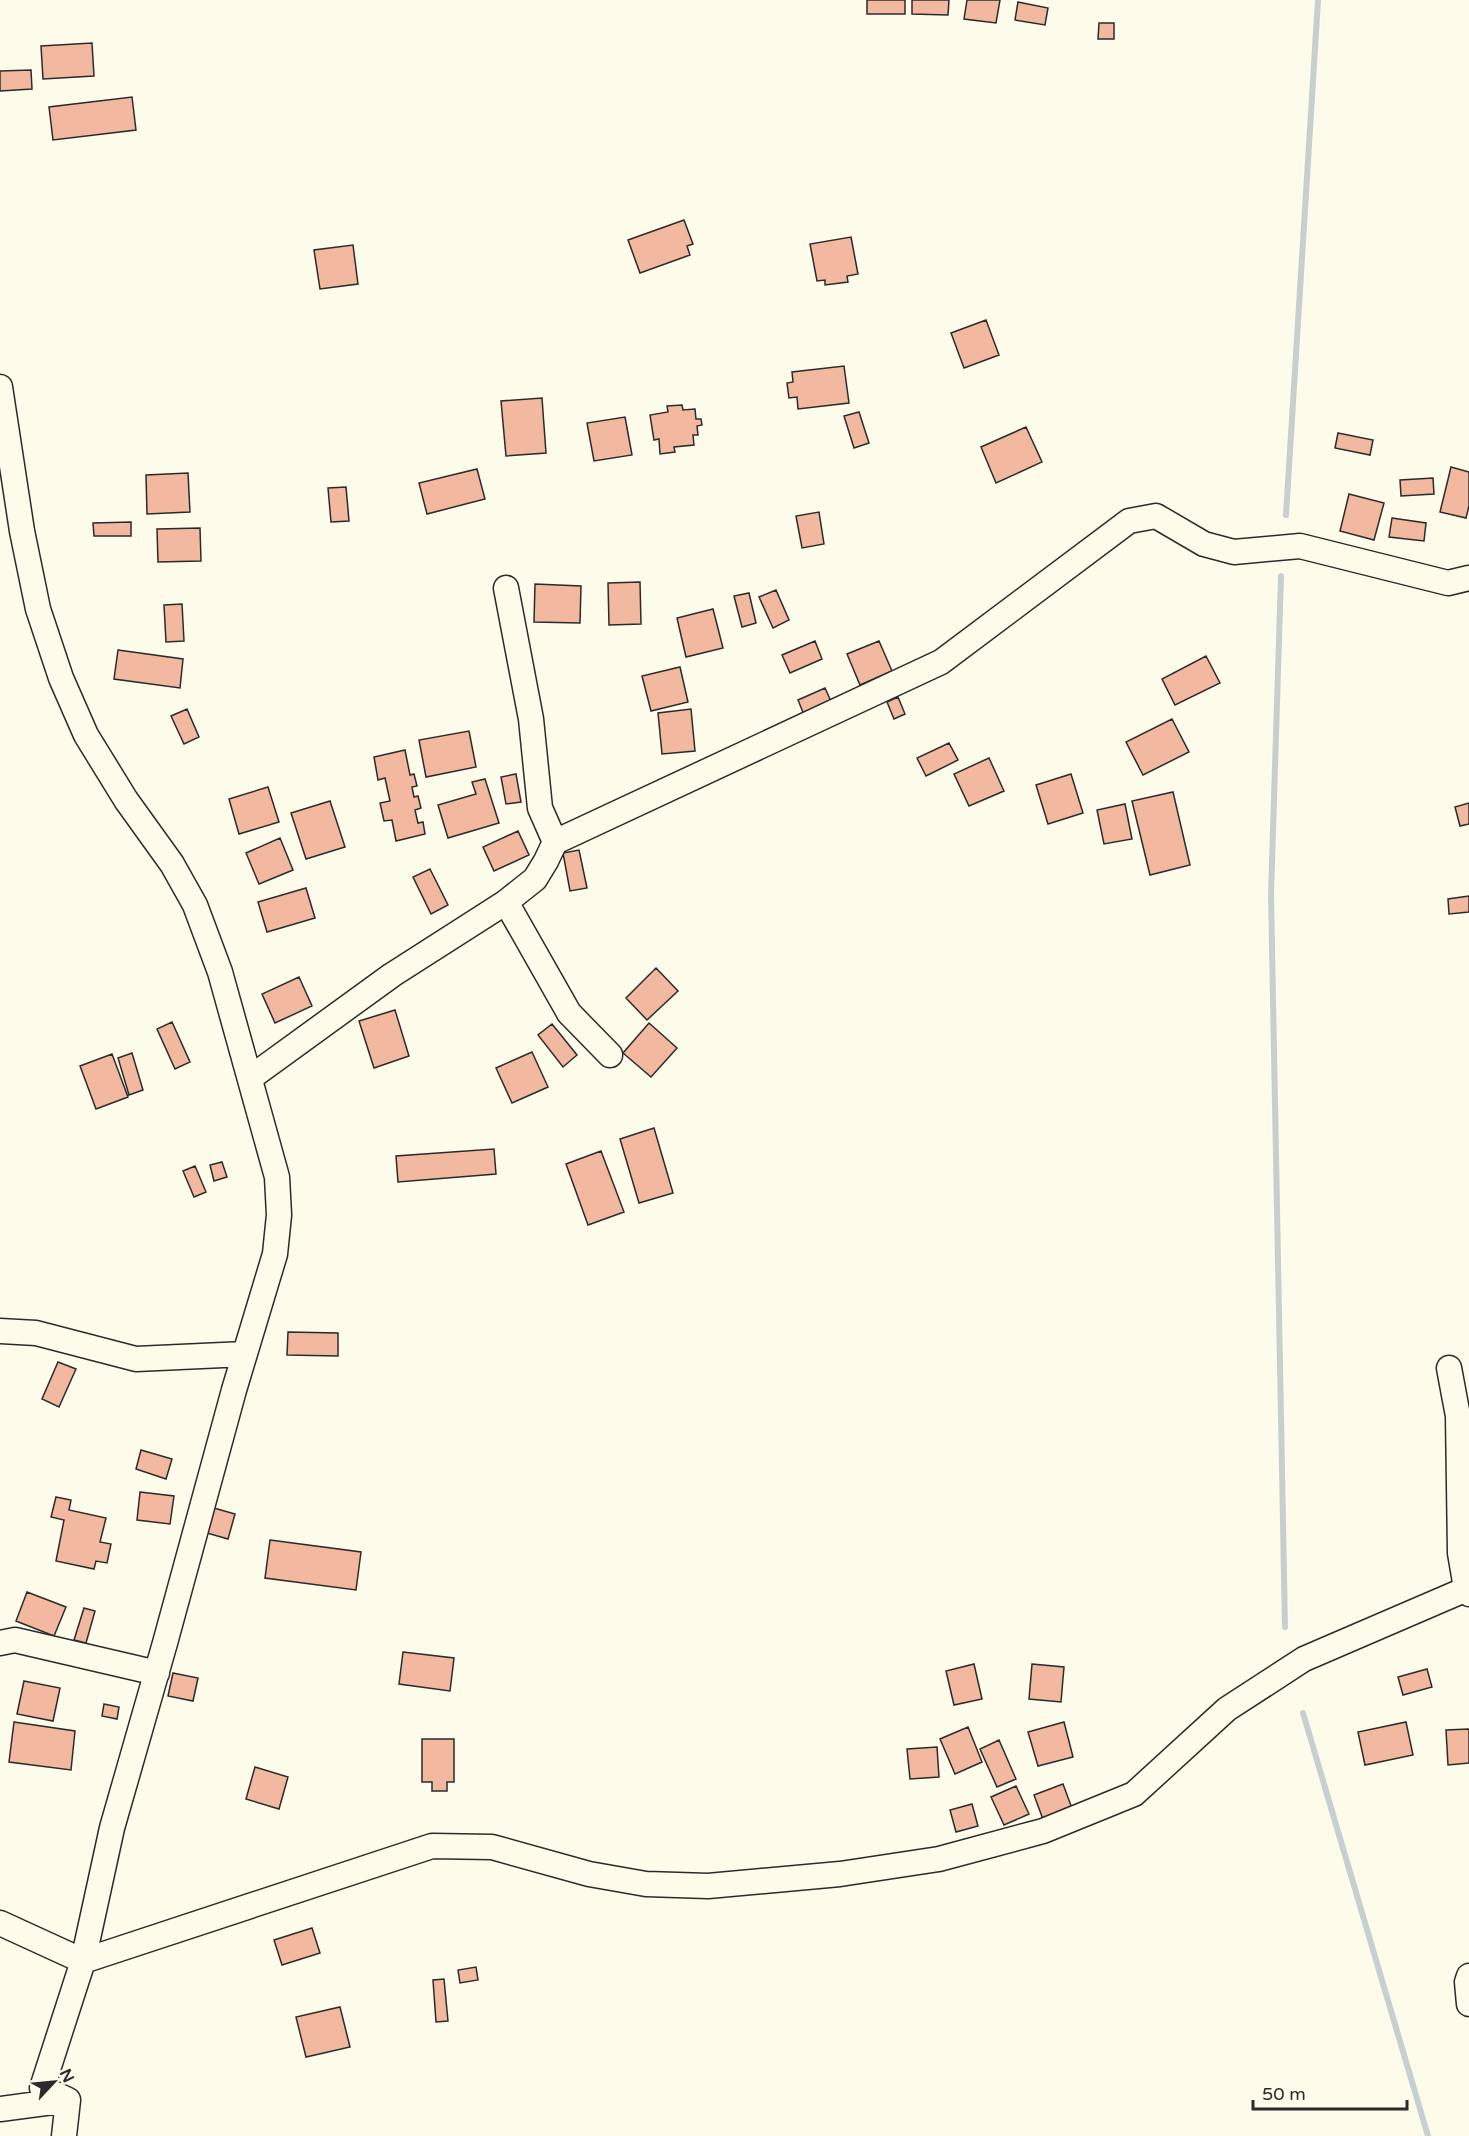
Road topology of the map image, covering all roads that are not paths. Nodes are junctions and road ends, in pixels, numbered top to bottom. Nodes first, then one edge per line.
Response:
1 (0, 387) edge
2 (1469, 579) edge
3 (506, 588) dead end
4 (555, 842) junction
5 (506, 902) junction
6 (610, 1055) dead end
7 (250, 1078) junction
8 (0, 1331) edge
9 (245, 1354) junction
10 (1449, 1368) dead end
11 (1468, 1590) edge
12 (0, 1642) edge
13 (157, 1672) junction
14 (0, 1923) edge
15 (82, 1961) junction
16 (1469, 1976) edge
17 (1469, 2004) edge
18 (68, 2100) junction
19 (0, 2109) edge
20 (64, 2136) edge

1 - 7 street
2 - 4 street
3 - 4 street
4 - 5 street
5 - 6 street
5 - 7 street
7 - 9 street
8 - 9 street
9 - 13 street
10 - 11 street
11 - 15 street
12 - 13 street
13 - 15 street
14 - 15 street
15 - 18 street
16 - 17 street
18 - 19 street
18 - 20 street

